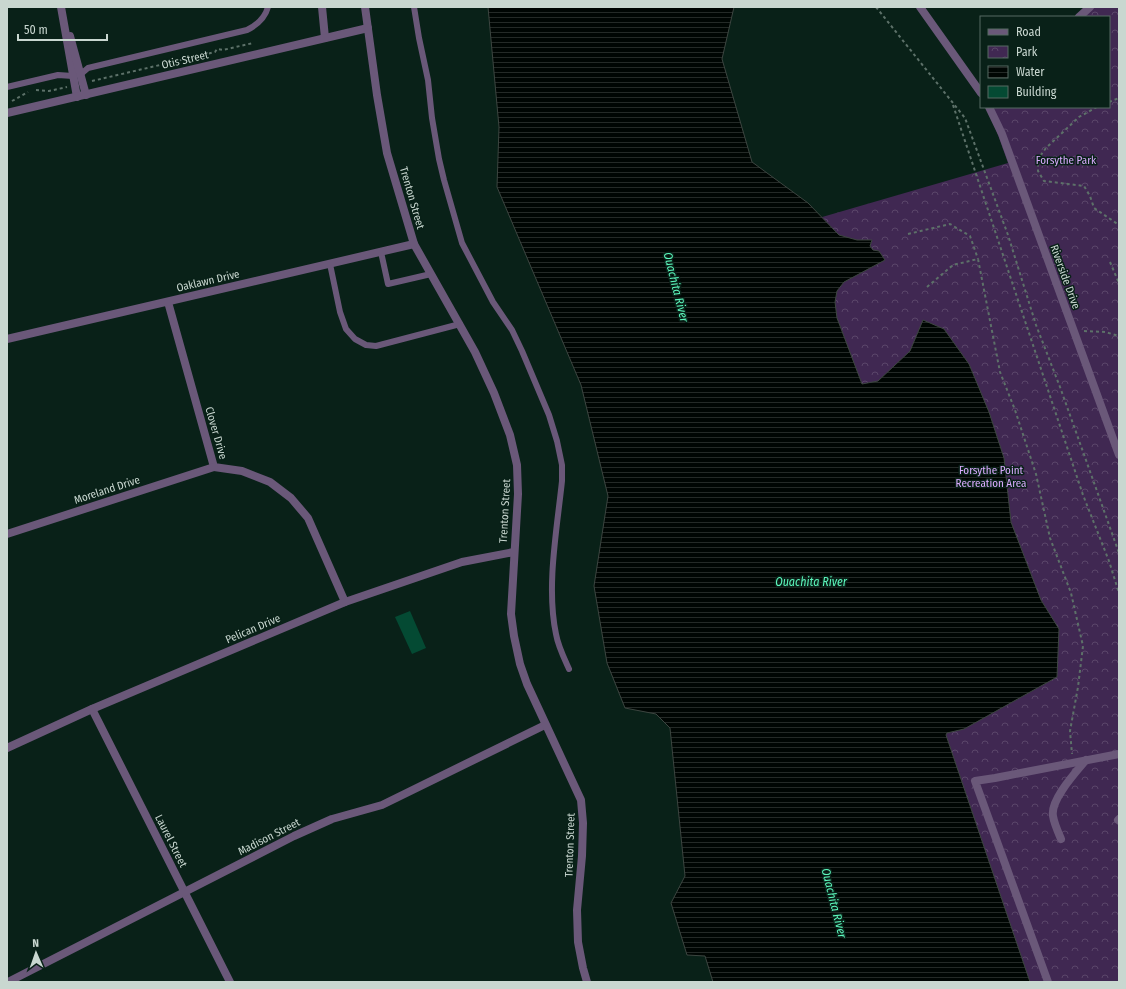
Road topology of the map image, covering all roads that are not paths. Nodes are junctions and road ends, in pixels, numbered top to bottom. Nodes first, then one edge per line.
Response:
1 (61, 7) edge
2 (268, 7) edge
3 (322, 7) edge
4 (365, 7) edge
5 (414, 7) edge
6 (920, 7) edge
7 (1090, 7) edge
8 (1080, 16) edge
9 (368, 28) junction
10 (324, 38) junction
11 (77, 75) junction
12 (7, 87) edge
13 (980, 92) edge
14 (86, 95) junction
15 (77, 97) junction
16 (989, 108) edge
17 (7, 114) edge
18 (414, 244) junction
19 (381, 252) junction
20 (330, 264) junction
21 (431, 274) junction
22 (168, 302) junction
23 (460, 324) junction
24 (7, 339) edge
25 (1119, 454) edge
26 (214, 467) junction
27 (7, 534) edge
28 (514, 552) junction
29 (345, 602) junction
30 (569, 669) dead end
31 (92, 710) junction
32 (545, 725) junction
33 (7, 748) edge
34 (1119, 754) edge
35 (1086, 760) junction
36 (1060, 839) dead end
37 (185, 893) junction
38 (8, 982) edge
39 (230, 982) edge
40 (587, 982) edge
41 (1048, 982) edge

1 - 11 street
2 - 11 lane
3 - 10 street
4 - 9 street, Trenton Street
5 - 30 lane
6 - 13 street
7 - 8 street
9 - 10 street, Otis Street
9 - 18 street, Trenton Street
10 - 14 street, Otis Street
11 - 12 lane
11 - 14 street
11 - 15 street
14 - 15 street, Otis Street
15 - 17 street, Otis Street
16 - 25 street, Riverside Drive
18 - 19 street, Oaklawn Drive
18 - 21 street, Trenton Street
19 - 20 street, Oaklawn Drive
19 - 21 lane
20 - 22 street, Oaklawn Drive
20 - 23 lane
21 - 23 street, Trenton Street
22 - 24 street, Oaklawn Drive
22 - 26 street, Clover Drive
23 - 28 street, Trenton Street
26 - 27 street, Moreland Drive
26 - 29 street, Clover Drive
28 - 29 street, Pelican Drive
28 - 32 street, Trenton Street
29 - 31 street, Pelican Drive
31 - 33 street, Pelican Drive
31 - 37 street, Laurel Street
32 - 37 street, Madison Street
32 - 40 street, Trenton Street
34 - 35 street
35 - 36 street
35 - 41 street
37 - 38 street, Madison Street
37 - 39 street, Laurel Street

